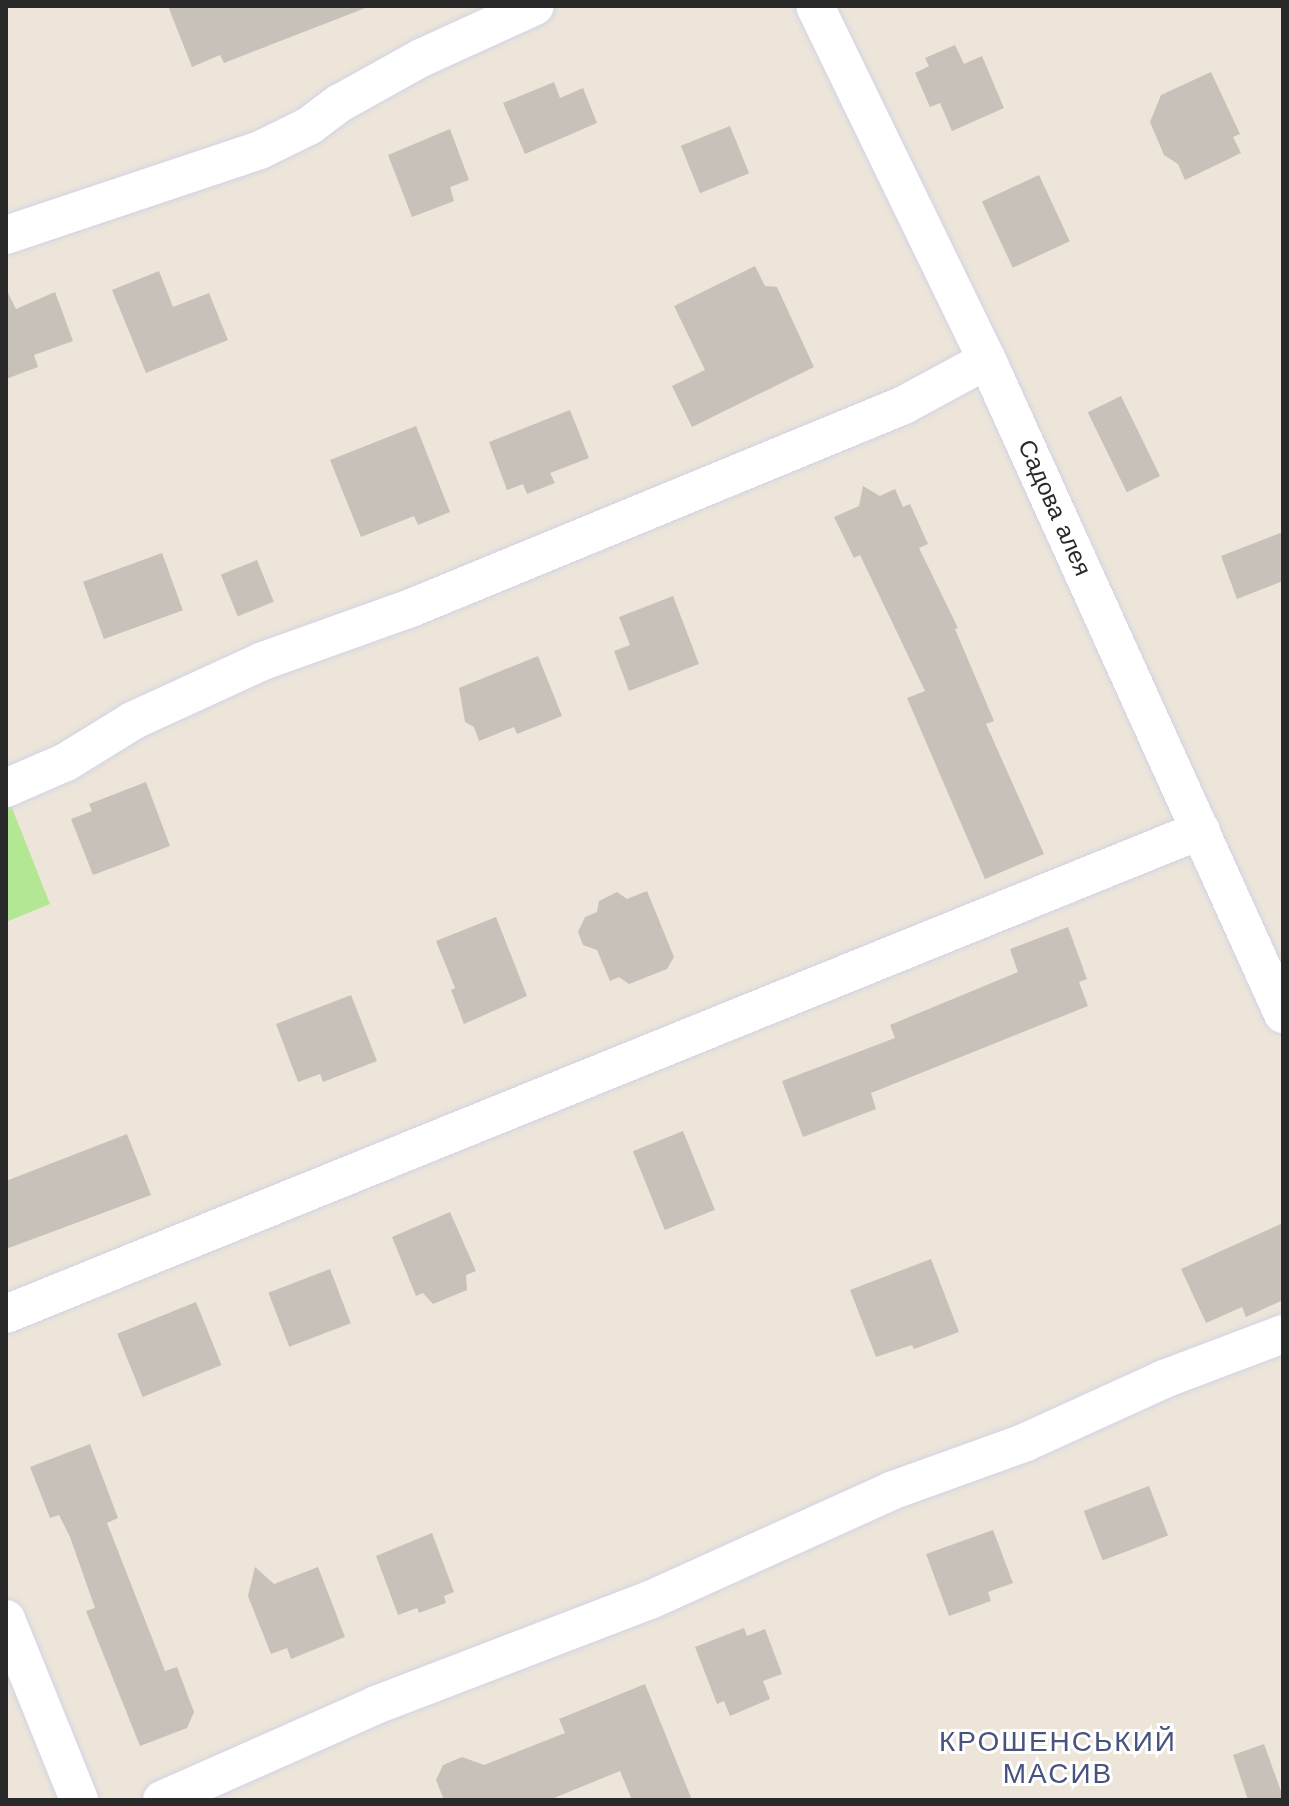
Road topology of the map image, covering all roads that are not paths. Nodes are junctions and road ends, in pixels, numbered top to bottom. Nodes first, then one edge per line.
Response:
1 (535, 6) edge
2 (815, 6) edge
3 (6, 235) edge
4 (987, 360) junction
5 (6, 788) edge
6 (1201, 830) junction
7 (1283, 1014) edge
8 (6, 1314) edge
9 (1283, 1334) edge
10 (6, 1619) edge
11 (79, 1800) edge
12 (162, 1800) edge

1 - 3 street
2 - 4 street, Садова алея
4 - 5 street
4 - 6 street, Садова алея
6 - 7 street, Садова алея
6 - 8 street
9 - 12 street
10 - 11 street

